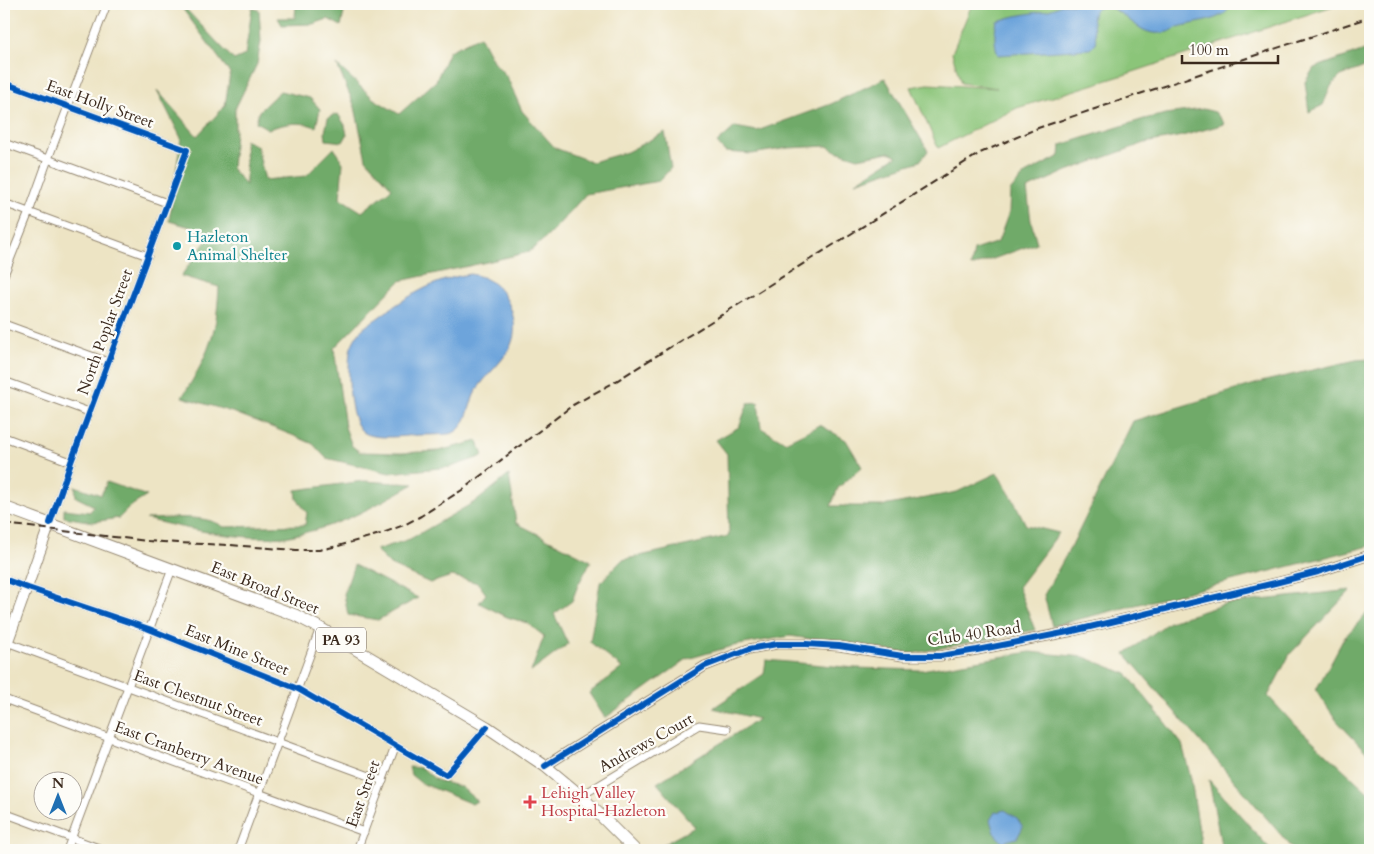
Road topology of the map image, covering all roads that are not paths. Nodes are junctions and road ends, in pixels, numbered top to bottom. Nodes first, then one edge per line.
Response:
1 (107, 4) edge
2 (4, 83) edge
3 (68, 108) junction
4 (4, 142) edge
5 (187, 150) joint
6 (48, 159) junction
7 (4, 203) edge
8 (167, 203) junction
9 (29, 212) junction
10 (148, 256) junction
11 (6, 262) edge
12 (4, 275) edge
13 (4, 324) edge
14 (108, 362) junction
15 (4, 381) edge
16 (90, 412) junction
17 (4, 437) edge
18 (71, 462) junction
19 (4, 507) edge
20 (50, 524) junction
21 (1370, 555) edge
22 (172, 568) junction
23 (4, 579) edge
24 (28, 588) junction
25 (320, 628) junction
26 (149, 629) junction
27 (5, 646) edge
28 (128, 687) junction
29 (298, 689) junction
30 (4, 699) edge
31 (487, 727) junction
32 (726, 729) dead end
33 (108, 738) junction
34 (278, 743) junction
35 (395, 747) junction
36 (545, 766) junction
37 (383, 781) junction
38 (259, 794) junction
39 (581, 796) junction
40 (4, 813) edge
41 (364, 832) junction
42 (71, 838) junction
43 (67, 850) edge
44 (104, 850) edge
45 (238, 850) edge
46 (357, 850) edge
47 (635, 850) edge

1 - 3 street
2 - 3 street, East Holly Street
3 - 5 street, East Holly Street
3 - 6 street
4 - 6 street
5 - 8 street, North Poplar Street
6 - 8 street
6 - 9 street
7 - 9 street
8 - 10 street, North Poplar Street
9 - 10 street
9 - 11 street
10 - 14 street, North Poplar Street
11 - 12 street
13 - 14 street
14 - 16 street, North Poplar Street
15 - 16 street
16 - 18 street, North Poplar Street
17 - 18 street
18 - 20 street, North Poplar Street
19 - 20 highway, East Broad Street / PA 93
20 - 22 highway, East Broad Street / PA 93
20 - 24 main road
21 - 36 street, Club 40 Road
22 - 25 highway, East Broad Street / PA 93
22 - 26 street
23 - 24 street, East Mine Street
24 - 26 street, East Mine Street
24 - 27 main road
25 - 29 street
25 - 31 highway, East Broad Street / PA 93
26 - 28 street
26 - 29 street, East Mine Street
27 - 28 street, East Chestnut Street
28 - 33 street
28 - 34 street, East Chestnut Street
29 - 34 street
29 - 35 street, East Mine Street
30 - 33 street, East Cranberry Avenue
31 - 35 street, East Mine Street
31 - 36 highway, East Broad Street / PA 93
32 - 39 street, Andrews Court
33 - 38 street, East Cranberry Avenue
33 - 42 street
34 - 37 street, East Chestnut Street
34 - 38 street
35 - 37 street, East Street
36 - 39 highway, East Broad Street / PA 93
37 - 41 street, East Street
38 - 41 street, East Cranberry Avenue
38 - 45 street
39 - 47 highway, East Broad Street / PA 93
40 - 42 street
41 - 46 street, East Street
42 - 43 street
42 - 44 street

